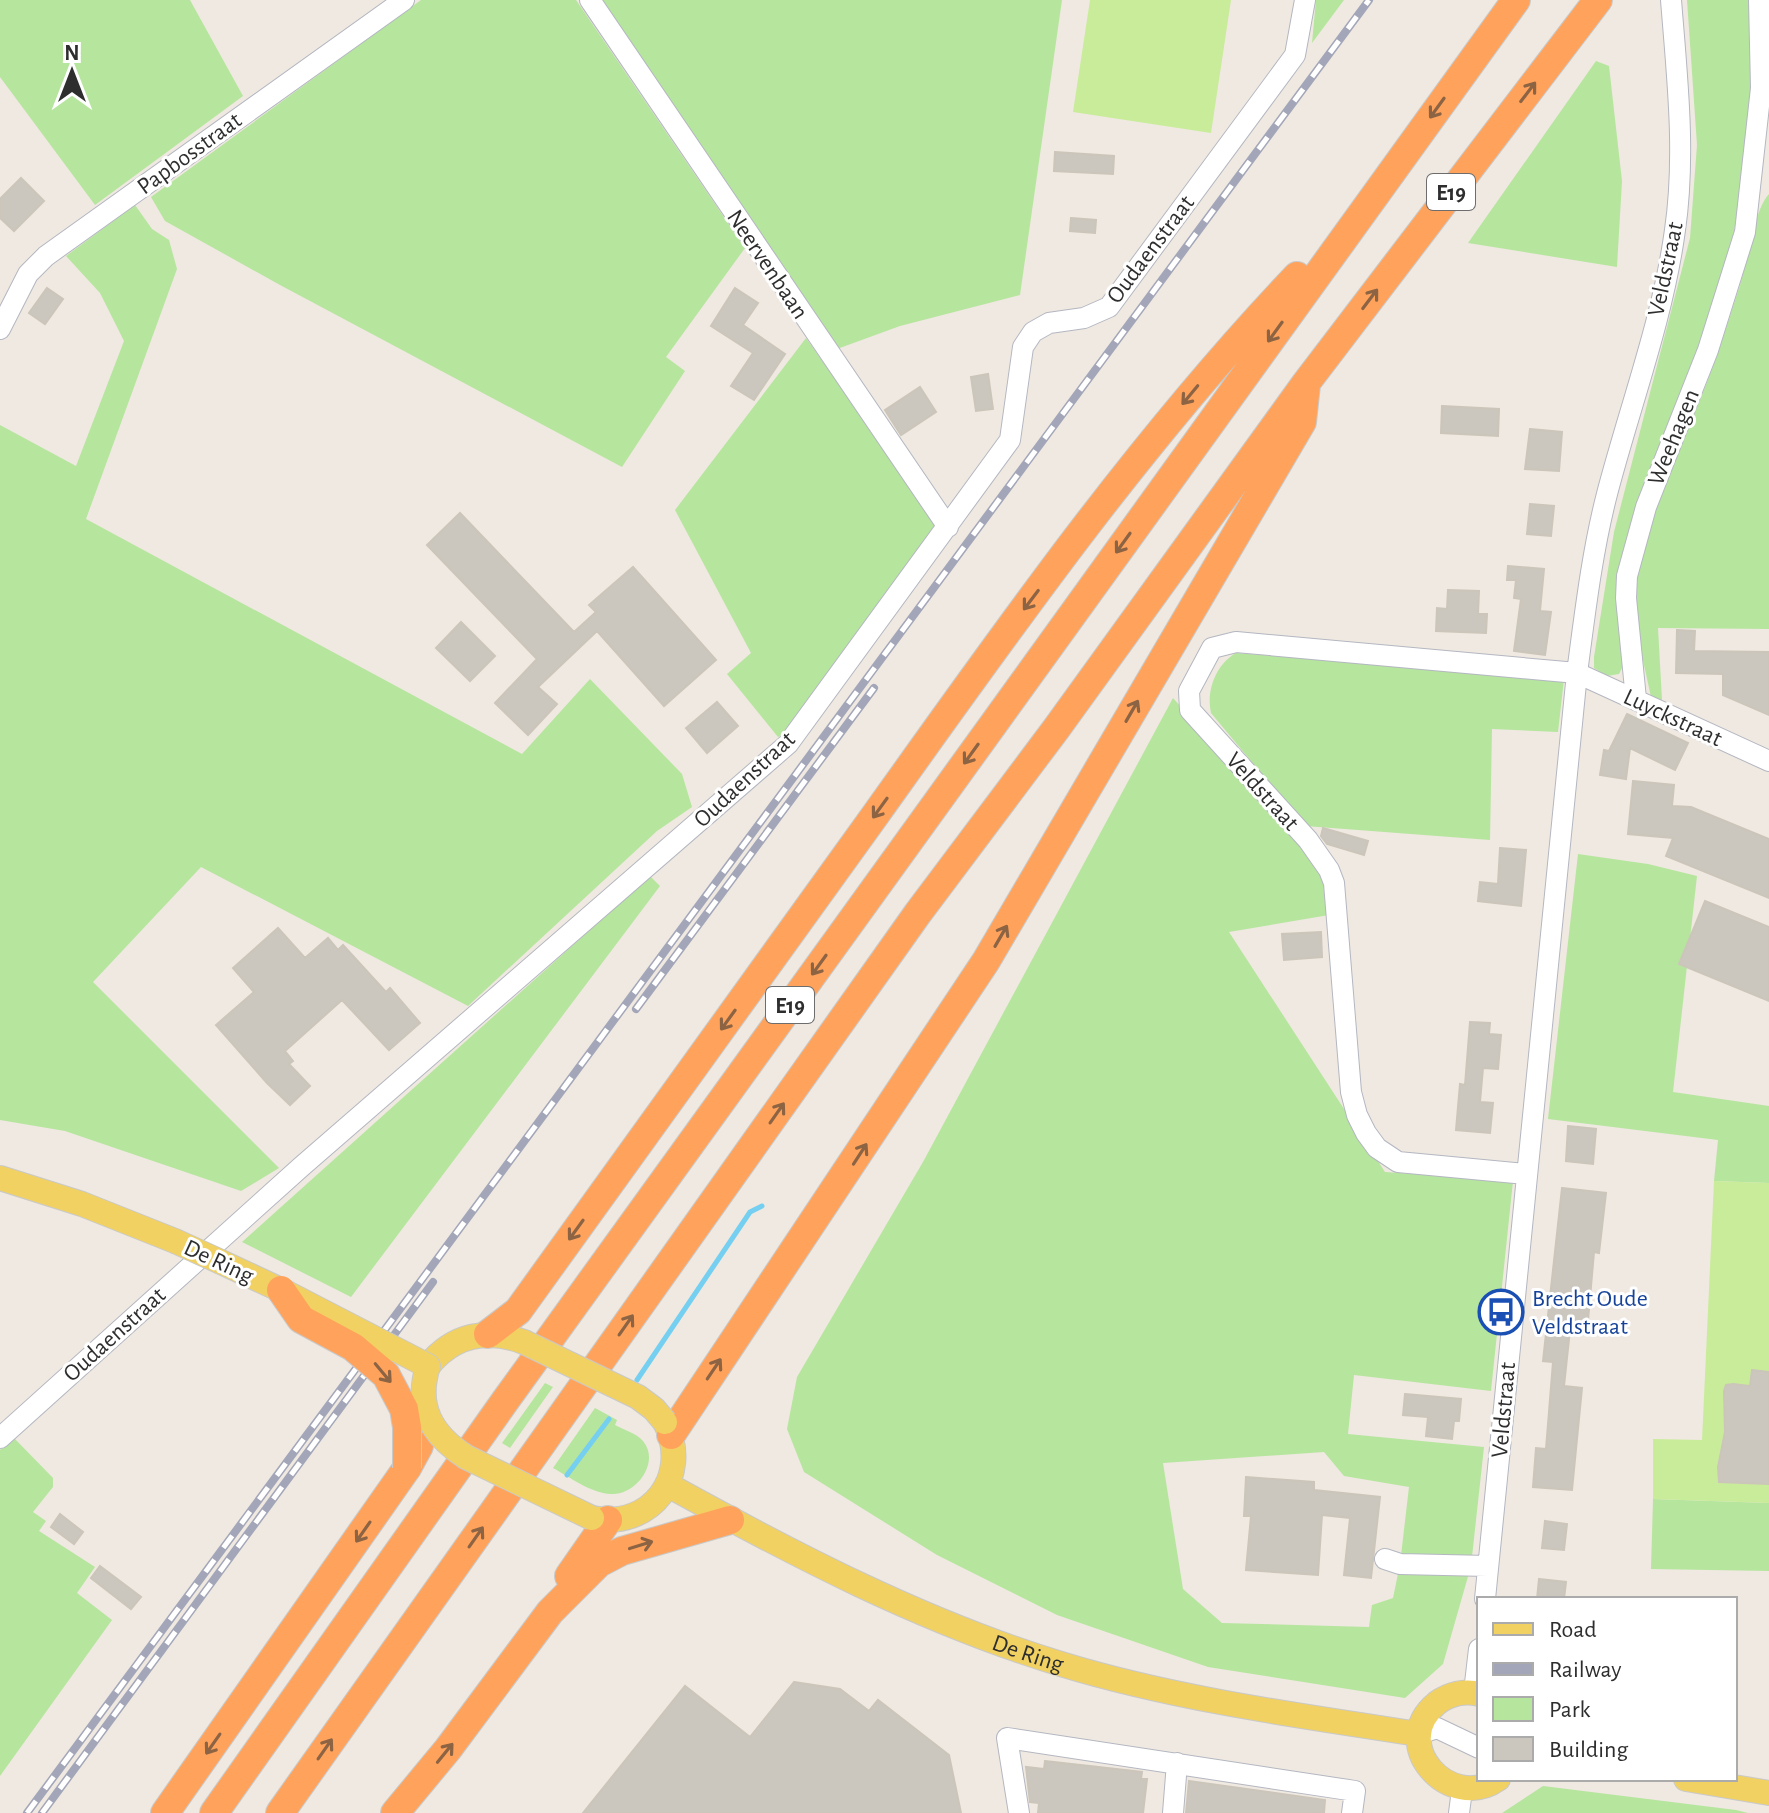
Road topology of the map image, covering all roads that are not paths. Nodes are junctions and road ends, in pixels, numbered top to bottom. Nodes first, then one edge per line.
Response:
1 (404, 0) edge
2 (590, 0) edge
3 (1305, 0) edge
4 (1516, 0) edge
5 (1598, 0) edge
6 (1671, 0) edge
7 (1759, 0) edge
8 (1761, 178) edge
9 (1370, 201) junction
10 (0, 329) edge
11 (1306, 383) junction
12 (948, 527) junction
13 (1577, 673) junction
14 (1636, 699) junction
15 (1769, 761) edge
16 (1526, 1174) junction
17 (0, 1178) edge
18 (281, 1290) junction
19 (488, 1334) junction
20 (426, 1380) junction
21 (668, 1428) junction
22 (0, 1438) edge
23 (407, 1468) junction
24 (668, 1485) junction
25 (600, 1519) junction
26 (730, 1520) junction
27 (1385, 1559) dead end
28 (1488, 1566) junction
29 (1485, 1597) edge
30 (550, 1612) junction
31 (1476, 1693) edge
32 (1419, 1734) junction
33 (1477, 1747) edge
34 (1177, 1763) junction
35 (1494, 1781) edge
36 (1698, 1781) edge
37 (1769, 1793) edge
38 (1461, 1801) edge
39 (165, 1813) edge
40 (214, 1813) edge
41 (280, 1813) edge
42 (395, 1813) edge
43 (1019, 1813) edge
44 (1173, 1813) edge
45 (1352, 1813) edge

1 - 10 street, Papbosstraat
2 - 12 street, Neervenbaan
3 - 12 street, Oudaenstraat
4 -> 9 highway, E19
11 -> 5 highway, E19
6 - 13 street, Veldstraat
7 - 8 street, Weehagen
8 - 14 street, Weehagen
9 -> 19 highway
9 -> 40 highway, E19
21 -> 11 highway
41 -> 11 highway, E19
12 - 22 street, Oudaenstraat
13 - 14 street, Luyckstraat
13 - 16 street, Veldstraat
13 - 16 street, Veldstraat
14 - 15 street, Luyckstraat
16 - 28 street, Veldstraat
17 - 18 main road, De Ring, bridge
18 - 20 main road, De Ring, bridge
18 -> 23 highway, bridge
19 - 20 main road
19 - 21 main road, bridge
20 - 23 highway, bridge
20 - 25 main road, bridge
21 - 24 main road
23 -> 39 highway
24 - 25 main road
24 - 26 main road, De Ring
25 - 30 highway
30 -> 26 highway
26 - 32 main road, De Ring
27 - 28 street
28 - 29 street, Veldstraat
42 -> 30 highway
31 - 32 main road
32 - 33 street
32 - 38 main road
34 - 43 street
34 - 44 street
34 - 45 street
35 - 38 main road
36 - 37 main road

